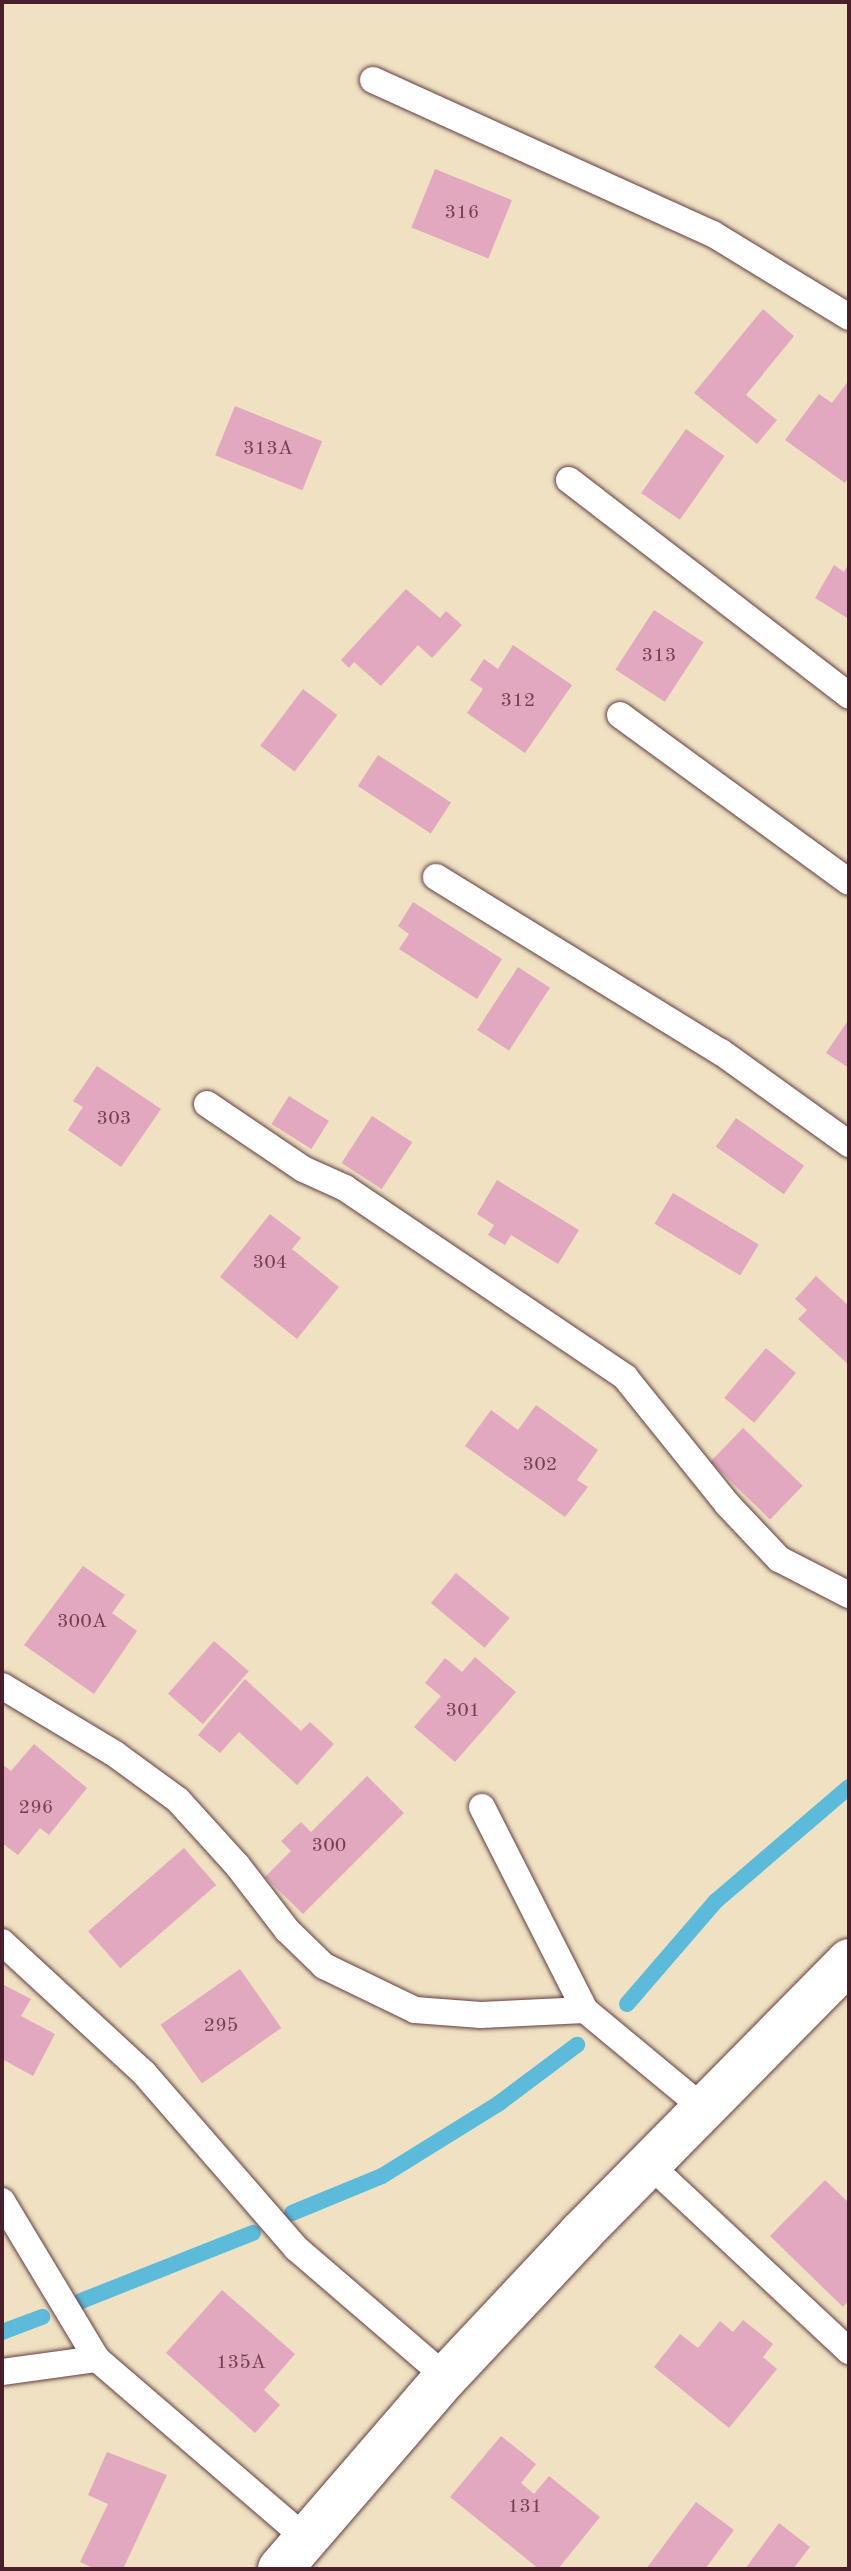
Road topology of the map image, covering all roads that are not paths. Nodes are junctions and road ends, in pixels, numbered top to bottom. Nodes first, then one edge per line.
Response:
1 (373, 80) dead end
2 (849, 317) edge
3 (569, 480) dead end
4 (849, 696) edge
5 (620, 715) dead end
6 (436, 877) dead end
7 (849, 882) edge
8 (207, 1104) dead end
9 (849, 1144) edge
10 (849, 1595) edge
11 (2, 1686) edge
12 (482, 1807) dead end
13 (2, 1942) edge
14 (849, 1961) edge
15 (585, 2010) junction
16 (703, 2108) junction
17 (649, 2164) junction
18 (2, 2201) edge
19 (849, 2351) edge
20 (97, 2359) junction
21 (2, 2372) edge
22 (446, 2377) junction
23 (293, 2554) edge

1 - 2 lane
3 - 4 lane
5 - 7 lane
6 - 9 lane
8 - 10 lane
11 - 15 lane
12 - 15 lane
13 - 22 lane
14 - 16 street
15 - 16 lane
16 - 17 street
17 - 19 lane
17 - 22 street
18 - 20 lane
20 - 21 lane
20 - 23 lane
22 - 23 street

